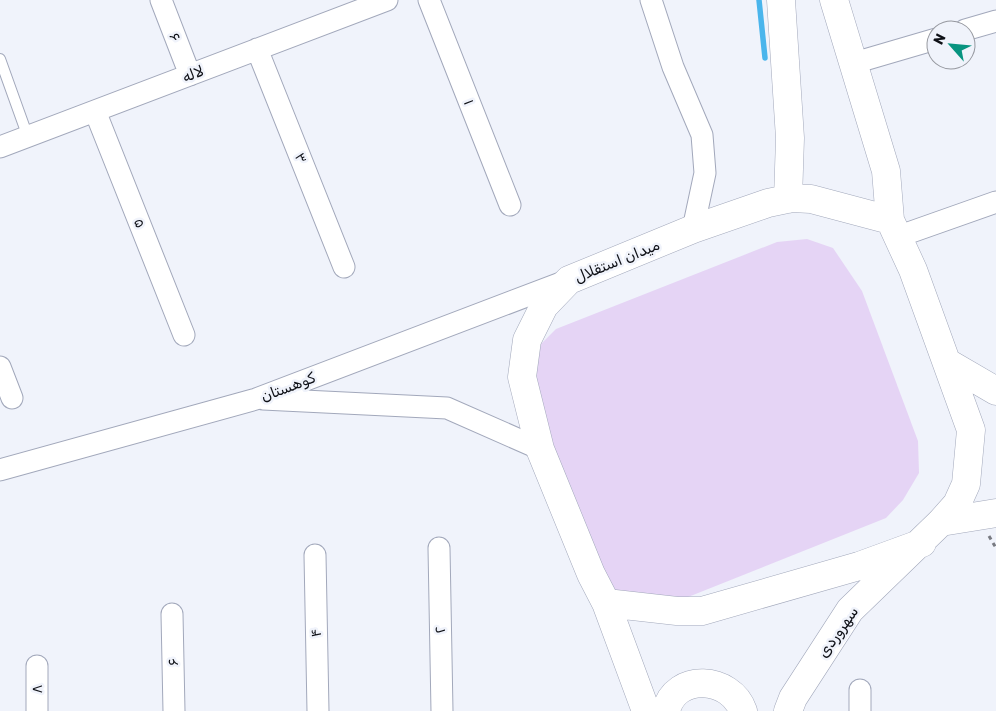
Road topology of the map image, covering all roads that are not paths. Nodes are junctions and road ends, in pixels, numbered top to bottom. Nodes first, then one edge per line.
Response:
1 (161, 0) edge
2 (387, 0) edge
3 (429, 0) edge
4 (651, 0) edge
5 (781, 0) edge
6 (834, 0) edge
7 (342, 8) edge
8 (996, 21) edge
9 (976, 27) edge
10 (926, 42) edge
11 (257, 49) junction
12 (0, 58) edge
13 (854, 63) junction
14 (190, 75) junction
15 (95, 111) junction
16 (28, 137) junction
17 (0, 148) edge
18 (788, 199) junction
19 (996, 202) edge
20 (510, 205) dead end
21 (693, 229) junction
22 (893, 229) junction
23 (344, 266) dead end
24 (569, 280) junction
25 (184, 335) dead end
26 (948, 363) junction
27 (0, 367) edge
28 (996, 391) edge
29 (12, 398) dead end
30 (256, 399) junction
31 (540, 449) junction
32 (0, 470) edge
33 (996, 513) edge
34 (941, 522) junction
35 (922, 543) junction
36 (439, 548) dead end
37 (315, 555) dead end
38 (606, 603) junction
39 (172, 614) dead end
40 (36, 666) dead end
41 (860, 690) dead end
42 (37, 711) edge
43 (174, 711) edge
44 (318, 711) edge
45 (442, 711) edge
46 (646, 711) edge
47 (666, 711) edge
48 (744, 711) edge
49 (788, 711) edge
50 (860, 711) edge

1 - 14 street, ۶
2 - 7 street, لاله
3 - 20 street, ۱
4 - 21 street
5 - 18 main road
6 - 13 main road
7 - 11 street, لاله
8 - 9 street
10 - 13 street
11 - 14 street, لاله
11 - 23 street, ۳
12 - 16 lane
13 - 22 main road
14 - 15 street, لاله
15 - 16 street, لاله
15 - 25 street, ۵
16 - 17 street, لاله
18 - 21 main road, میدان استقلال
18 - 22 main road, میدان استقلال
19 - 22 street
21 - 24 main road, میدان استقلال
22 - 26 main road
24 - 30 street, کوهستان
24 - 31 main road, میدان استقلال
26 - 28 main road
26 - 34 main road
27 - 29 street
30 - 31 street
30 - 32 street, کوهستان
31 - 38 main road, میدان استقلال
33 - 34 main road
34 - 35 main road
35 - 38 main road
35 - 49 main road, سهروردی
36 - 45 street, ۲
37 - 44 street, ۴
38 - 46 main road
39 - 43 street, ۶
40 - 42 street, ۸
41 - 50 street
47 - 48 main road

